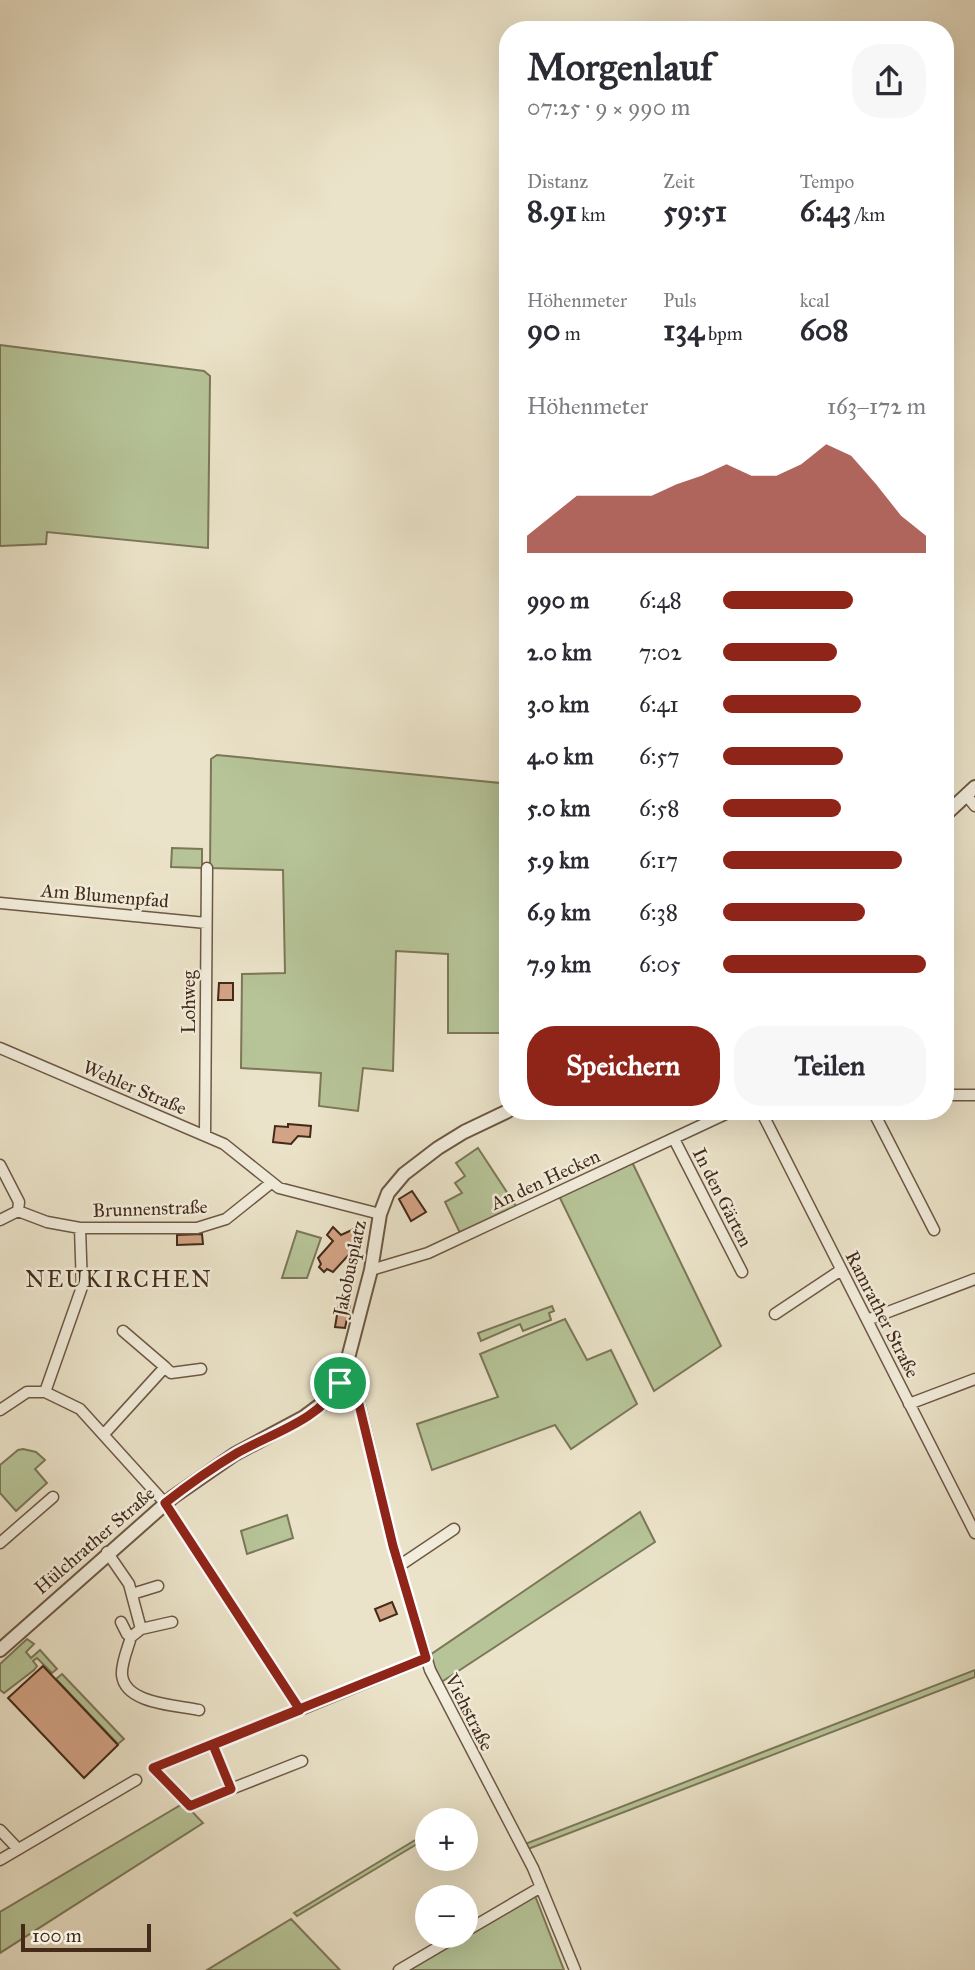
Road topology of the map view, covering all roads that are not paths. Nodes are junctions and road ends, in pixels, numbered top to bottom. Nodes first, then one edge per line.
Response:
1 (971, 791) edge
2 (975, 806) edge
3 (954, 807) edge
4 (207, 868) dead end
5 (0, 903) edge
6 (206, 923) junction
7 (0, 1048) edge
8 (954, 1095) edge
9 (975, 1095) edge
10 (499, 1115) edge
11 (713, 1120) edge
12 (766, 1120) edge
13 (878, 1120) edge
14 (205, 1136) junction
15 (674, 1139) junction
16 (0, 1165) edge
17 (252, 1166) joint
18 (271, 1183) junction
19 (18, 1211) junction
20 (380, 1214) junction
21 (0, 1220) edge
22 (80, 1228) junction
23 (934, 1230) dead end
24 (371, 1270) junction
25 (841, 1270) junction
26 (742, 1272) dead end
27 (975, 1279) edge
28 (775, 1314) dead end
29 (867, 1321) junction
30 (123, 1331) dead end
31 (164, 1367) junction
32 (201, 1369) dead end
33 (975, 1379) edge
34 (340, 1383) junction
35 (45, 1392) junction
36 (909, 1404) junction
37 (0, 1410) edge
38 (104, 1434) junction
39 (53, 1497) dead end
40 (165, 1503) junction
41 (454, 1528) dead end
42 (975, 1533) edge
43 (0, 1543) edge
44 (107, 1552) junction
45 (399, 1566) junction
46 (158, 1586) dead end
47 (132, 1594) junction
48 (121, 1622) dead end
49 (172, 1622) dead end
50 (141, 1629) junction
51 (131, 1637) junction
52 (0, 1648) edge
53 (426, 1658) junction
54 (199, 1710) dead end
55 (300, 1710) junction
56 (213, 1745) junction
57 (302, 1761) dead end
58 (136, 1780) dead end
59 (231, 1789) junction
60 (0, 1830) edge
61 (18, 1849) junction
62 (0, 1860) edge
63 (541, 1887) junction
64 (478, 1924) edge
65 (439, 1948) edge
66 (413, 1966) edge
67 (399, 1970) edge
68 (575, 1970) edge

1 - 2 street
1 - 3 street
4 - 6 street, Lohweg
5 - 6 street, Am Blumenpfad
6 - 14 street, Lohweg
7 - 14 street, Wehler Straße
8 - 9 street
10 - 20 street
11 - 15 street, An den Hecken
12 - 25 street, Ramrather Straße
13 - 23 street
14 - 17 street, Wehler Straße
15 - 24 street, An den Hecken
15 - 26 street, In den Gärten
16 - 19 street
17 - 18 street, Jakobusplatz
18 - 20 street, Jakobusplatz
18 - 22 street, Brunnenstraße
19 - 21 street
19 - 22 street, Brunnenstraße
20 - 24 street, Jakobusplatz
22 - 35 street
24 - 34 street, Jakobusplatz
25 - 28 street
25 - 29 street, Ramrather Straße
27 - 29 street
29 - 36 street, Ramrather Straße
30 - 31 street
31 - 32 street
31 - 38 street
33 - 36 street
34 - 40 street, Hülchrather Straße
34 - 45 street, Viehstraße
35 - 37 street
35 - 38 street
36 - 42 street, Ramrather Straße
38 - 40 street
39 - 43 street
40 - 44 street, Hülchrather Straße
40 - 55 street
41 - 45 street
44 - 47 street
44 - 52 street, Hülchrather Straße
45 - 53 street, Viehstraße
46 - 47 street
47 - 50 street
48 - 51 street
49 - 50 street
50 - 51 street
51 - 54 street
53 - 55 street
53 - 63 street, Viehstraße
55 - 56 street
56 - 59 street
56 - 59 street
57 - 59 street
58 - 61 street
60 - 61 street
61 - 62 street
63 - 64 street
63 - 68 street, Viehstraße
65 - 66 street
66 - 67 street

